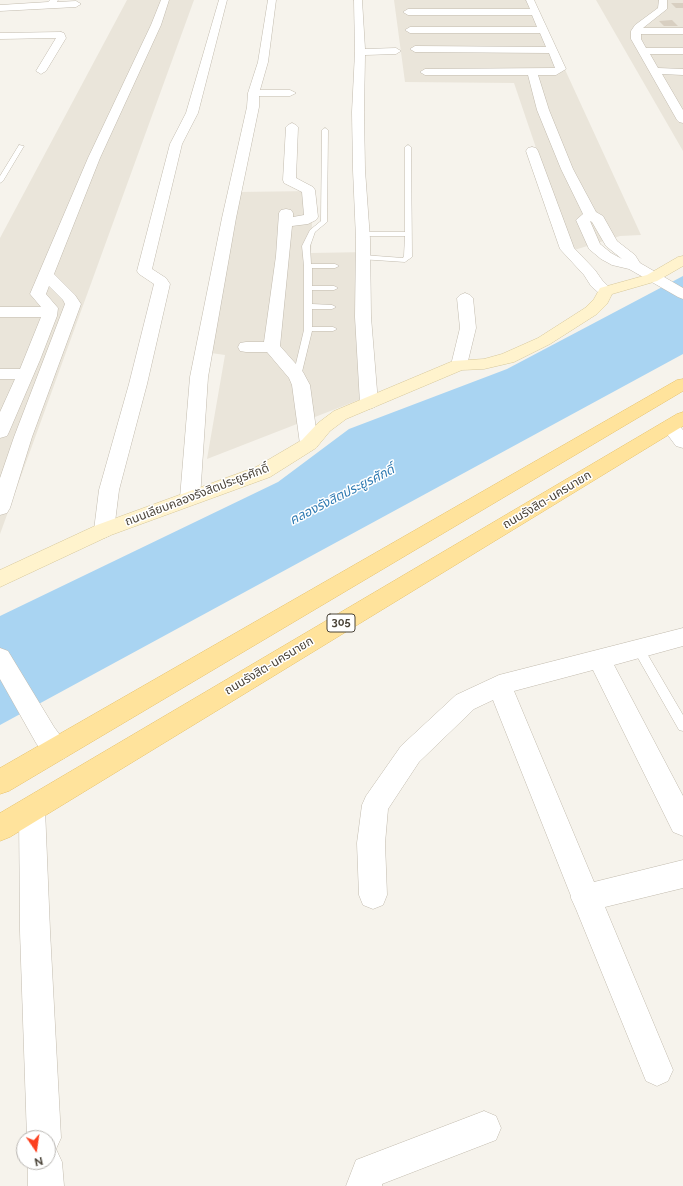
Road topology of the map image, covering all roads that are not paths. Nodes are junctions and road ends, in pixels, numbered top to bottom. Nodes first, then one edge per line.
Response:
1 (165, 0) edge
2 (223, 0) edge
3 (272, 0) edge
4 (358, 0) edge
5 (530, 0) edge
6 (663, 0) edge
7 (52, 2) edge
8 (76, 4) dead end
9 (0, 8) edge
10 (408, 12) dead end
11 (535, 12) junction
12 (653, 16) junction
13 (668, 17) dead end
14 (410, 30) dead end
15 (543, 30) junction
16 (636, 31) junction
17 (683, 31) edge
18 (0, 36) edge
19 (415, 49) dead end
20 (551, 50) junction
21 (396, 51) dead end
22 (643, 51) junction
23 (683, 51) edge
24 (360, 52) junction
25 (41, 71) dead end
26 (654, 71) junction
27 (425, 72) dead end
28 (532, 72) junction
29 (683, 72) edge
30 (254, 93) junction
31 (290, 93) dead end
32 (666, 94) junction
33 (683, 94) edge
34 (683, 119) edge
35 (292, 127) dead end
36 (325, 130) dead end
37 (21, 146) dead end
38 (408, 147) dead end
39 (532, 151) dead end
40 (0, 181) edge
41 (363, 234) junction
42 (409, 234) junction
43 (363, 257) junction
44 (683, 260) edge
45 (308, 266) junction
46 (335, 266) dead end
47 (46, 274) junction
48 (656, 280) junction
49 (308, 288) junction
50 (334, 288) dead end
51 (605, 291) junction
52 (683, 294) edge
53 (465, 298) dead end
54 (308, 306) junction
55 (332, 307) dead end
56 (0, 312) edge
57 (49, 312) junction
58 (308, 329) junction
59 (333, 329) dead end
60 (246, 347) dead end
61 (272, 347) junction
62 (459, 365) junction
63 (0, 374) edge
64 (26, 374) junction
65 (297, 376) junction
66 (683, 384) edge
67 (369, 403) junction
68 (679, 429) edge
69 (0, 432) edge
70 (0, 436) edge
71 (23, 437) junction
72 (308, 444) junction
73 (190, 498) junction
74 (0, 508) edge
75 (104, 530) junction
76 (0, 578) edge
77 (683, 637) edge
78 (638, 648) junction
79 (0, 658) edge
80 (599, 659) junction
81 (499, 685) junction
82 (683, 726) edge
83 (51, 743) junction
84 (0, 782) edge
85 (32, 809) junction
86 (683, 823) edge
87 (0, 828) edge
88 (683, 874) edge
89 (373, 895) dead end
90 (585, 898) junction
91 (657, 1070) dead end
92 (484, 1128) dead end
93 (44, 1130) edge
94 (45, 1170) edge
95 (46, 1186) edge
96 (364, 1186) edge

1 - 47 street
2 - 75 street
3 - 30 street
4 - 24 street
5 - 11 street
6 - 12 street
7 - 8 street
7 - 9 street
10 - 11 street
11 - 15 street
12 - 13 street
12 - 16 street
14 - 15 street
15 - 20 street
16 - 17 street
16 - 22 street
18 - 25 street
19 - 20 street
20 - 28 street
21 - 24 street
22 - 23 street
22 - 26 street
24 - 41 street
26 - 29 street
26 - 32 street
27 - 28 street
28 - 48 street
30 - 31 street
30 - 73 street
32 - 33 street
32 - 34 street
35 - 61 street
36 - 45 lane
37 - 40 lane
38 - 42 lane
39 - 51 street
41 - 42 lane
41 - 43 street
42 - 43 lane
43 - 67 street
44 - 48 street
45 - 46 lane
45 - 49 lane
47 - 57 street
47 - 71 street
48 - 51 street
48 - 52 street
49 - 50 lane
49 - 54 lane
51 - 62 street, ถนนเลียบคลองรังสิตประยูรศักดิ์
53 - 62 street
54 - 55 lane
54 - 58 lane
56 - 57 street
57 - 64 street
58 - 59 lane
58 - 65 lane
60 - 61 street
61 - 65 street
62 - 67 street, ถนนเลียบคลองรังสิตประยูรศักดิ์
63 - 64 street
64 - 69 street
65 - 72 street
66 - 83 main road
67 - 72 street, ถนนเลียบคลองรังสิตประยูรศักดิ์
68 - 85 main road, ถนนรังสิต-นครนายก / 305
70 - 71 street
71 - 74 street
72 - 73 street, ถนนเลียบคลองรังสิตประยูรศักดิ์
73 - 75 street, ถนนเลียบคลองรังสิตประยูรศักดิ์
75 - 76 street, ถนนเลียบคลองรังสิตประยูรศักดิ์
77 - 78 street
78 - 80 street
78 - 82 lane
79 - 83 street
80 - 81 street
80 - 86 street
81 - 89 street
81 - 90 street
83 - 84 main road
85 - 87 main road, ถนนรังสิต-นครนายก / 305
85 - 93 street
88 - 90 street
90 - 91 street
92 - 96 street
94 - 95 street

